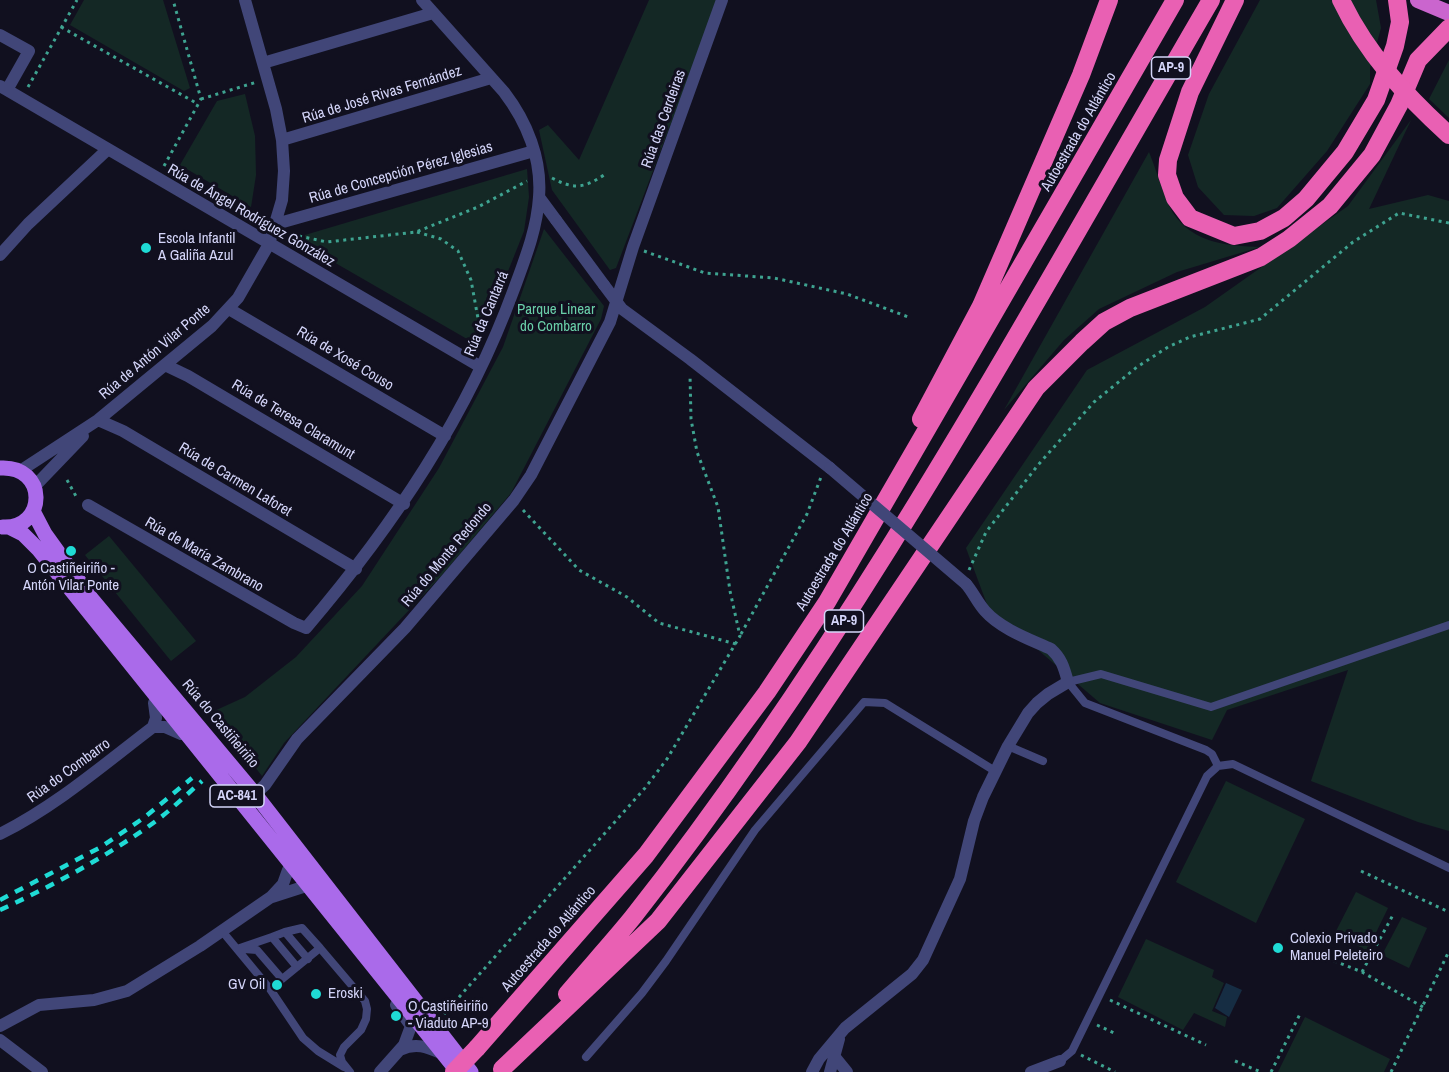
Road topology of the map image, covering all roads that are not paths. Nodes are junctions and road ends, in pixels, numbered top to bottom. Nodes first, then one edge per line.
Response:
1 (245, 0) edge
2 (422, 0) edge
3 (722, 0) edge
4 (1109, 0) edge
5 (1175, 0) edge
6 (1211, 0) edge
7 (1235, 0) edge
8 (1341, 0) edge
9 (1397, 0) edge
10 (1418, 0) edge
11 (1449, 12) edge
12 (433, 13) junction
13 (1449, 28) edge
14 (0, 35) edge
15 (263, 63) junction
16 (491, 78) junction
17 (4, 88) edge
18 (1449, 135) edge
19 (282, 140) junction
20 (108, 149) junction
21 (534, 151) junction
22 (539, 197) junction
23 (276, 224) junction
24 (269, 244) junction
25 (633, 247) joint
26 (0, 255) edge
27 (616, 303) junction
28 (229, 309) junction
29 (165, 365) junction
30 (480, 367) junction
31 (98, 420) junction
32 (445, 436) junction
33 (0, 468) edge
34 (20, 471) junction
35 (34, 487) junction
36 (404, 504) junction
37 (88, 506) road end
38 (33, 511) junction
39 (5, 527) edge
40 (356, 569) junction
41 (96, 622) junction
42 (1449, 625) edge
43 (306, 628) joint
44 (1068, 682) junction
45 (154, 703) junction
46 (153, 727) junction
47 (181, 734) junction
48 (1008, 746) junction
49 (1043, 761) dead end
50 (1218, 766) junction
51 (995, 771) junction
52 (700, 782) junction
53 (255, 794) junction
54 (0, 834) edge
55 (1449, 868) edge
56 (288, 870) junction
57 (303, 887) junction
58 (271, 897) junction
59 (222, 931) junction
60 (285, 932) junction
61 (272, 937) junction
62 (358, 945) junction
63 (320, 948) junction
64 (237, 949) junction
65 (308, 958) junction
66 (297, 967) junction
67 (382, 975) junction
68 (282, 979) junction
69 (270, 989) junction
70 (0, 1026) edge
71 (411, 1026) junction
72 (840, 1035) junction
73 (0, 1040) edge
74 (399, 1050) junction
75 (438, 1052) junction
76 (834, 1056) junction
77 (586, 1057) dead end
78 (1060, 1061) joint
79 (501, 1070) edge
80 (348, 1071) edge
81 (42, 1072) edge
82 (380, 1072) edge
83 (456, 1072) edge
84 (471, 1072) edge
85 (812, 1072) edge
86 (830, 1072) edge
87 (847, 1072) edge
88 (1031, 1072) edge

1 - 15 street, Rúa de Antón Vilar Ponte
2 - 12 street, Rúa da Cantarrá
3 - 25 street, Rúa das Cerdeiras
4 - 52 highway
5 - 52 highway, Autoestrada do Atlántico / AP-9
6 - 79 highway, AP-9
7 - 9 highway
8 - 18 highway, bridge
10 - 11 highway
12 - 15 street
12 - 16 street, Rúa da Cantarrá
13 - 79 highway
14 - 17 street, Rúa de Ángel Rodríguez González
15 - 19 street, Rúa de Antón Vilar Ponte
16 - 19 street, Rúa de José Rivas Fernández
16 - 21 street, Rúa da Cantarrá
17 - 20 street, Rúa de Ángel Rodríguez González
19 - 23 street, Rúa de Antón Vilar Ponte
20 - 24 street, Rúa de Ángel Rodríguez González
20 - 26 street
21 - 22 street, Rúa da Cantarrá
21 - 23 street, Rúa de Concepción Pérez Iglesias
22 - 27 street, bridge
22 - 30 street, Rúa da Cantarrá
23 - 24 street, Rúa de Antón Vilar Ponte
24 - 28 street, Rúa de Antón Vilar Ponte
24 - 30 street, Rúa de Ángel Rodríguez González
25 - 27 street, Rúa do Monte Redondo
27 - 44 street, bridge
27 - 53 street, Rúa do Monte Redondo
28 - 29 street, Rúa de Antón Vilar Ponte
28 - 32 street, Rúa de Xosé Couso
29 - 31 street, Rúa de Antón Vilar Ponte
29 - 36 street, Rúa de Teresa Claramunt
30 - 32 street, Rúa da Cantarrá
31 - 34 street, Rúa de Antón Vilar Ponte
31 - 35 street, Rúa de Antón Vilar Ponte
31 - 40 street, Rúa de Carmen Laforet
32 - 36 street, Rúa da Cantarrá
33 - 34 main road
34 - 35 main road
35 - 38 main road
36 - 40 street, Rúa da Cantarrá
37 - 43 street, Rúa de María Zambrano
38 - 39 main road, Rúa do Castiñeiriño / AC-841
38 - 53 main road, Rúa do Castiñeiriño / AC-841
39 - 41 main road, Rúa do Castiñeiriño / AC-841
40 - 43 street, Rúa da Cantarrá
41 - 45 lane
41 - 62 main road, Rúa do Castiñeiriño / AC-841
42 - 44 lane
44 - 48 street
44 - 50 lane
45 - 46 street
45 - 47 lane
46 - 47 street
46 - 54 street, Rúa do Combarro
47 - 56 lane
48 - 49 lane
48 - 51 street
50 - 55 lane
50 - 78 lane
51 - 72 street
51 - 77 lane
52 - 83 highway, Autoestrada do Atlántico / AP-9, bridge
53 - 84 main road, Rúa do Castiñeiriño / AC-841
56 - 57 lane
56 - 58 street
57 - 58 street
57 - 62 lane
58 - 59 street
59 - 64 lane
59 - 70 street
60 - 61 lane
60 - 63 lane
60 - 65 lane
61 - 64 lane
61 - 66 lane
62 - 67 main road, Rúa do Castiñeiriño / AC-841
63 - 65 lane
63 - 80 lane
64 - 68 lane
64 - 69 lane
65 - 66 lane
66 - 68 lane
67 - 71 street
67 - 75 main road, Rúa do Castiñeiriño / AC-841
68 - 69 lane
69 - 80 lane
71 - 74 street
71 - 75 street
72 - 76 street
72 - 85 street
73 - 81 street
74 - 75 street
74 - 82 street
75 - 83 main road, Rúa do Castiñeiriño / AC-841
76 - 86 street
76 - 87 street
78 - 88 street

